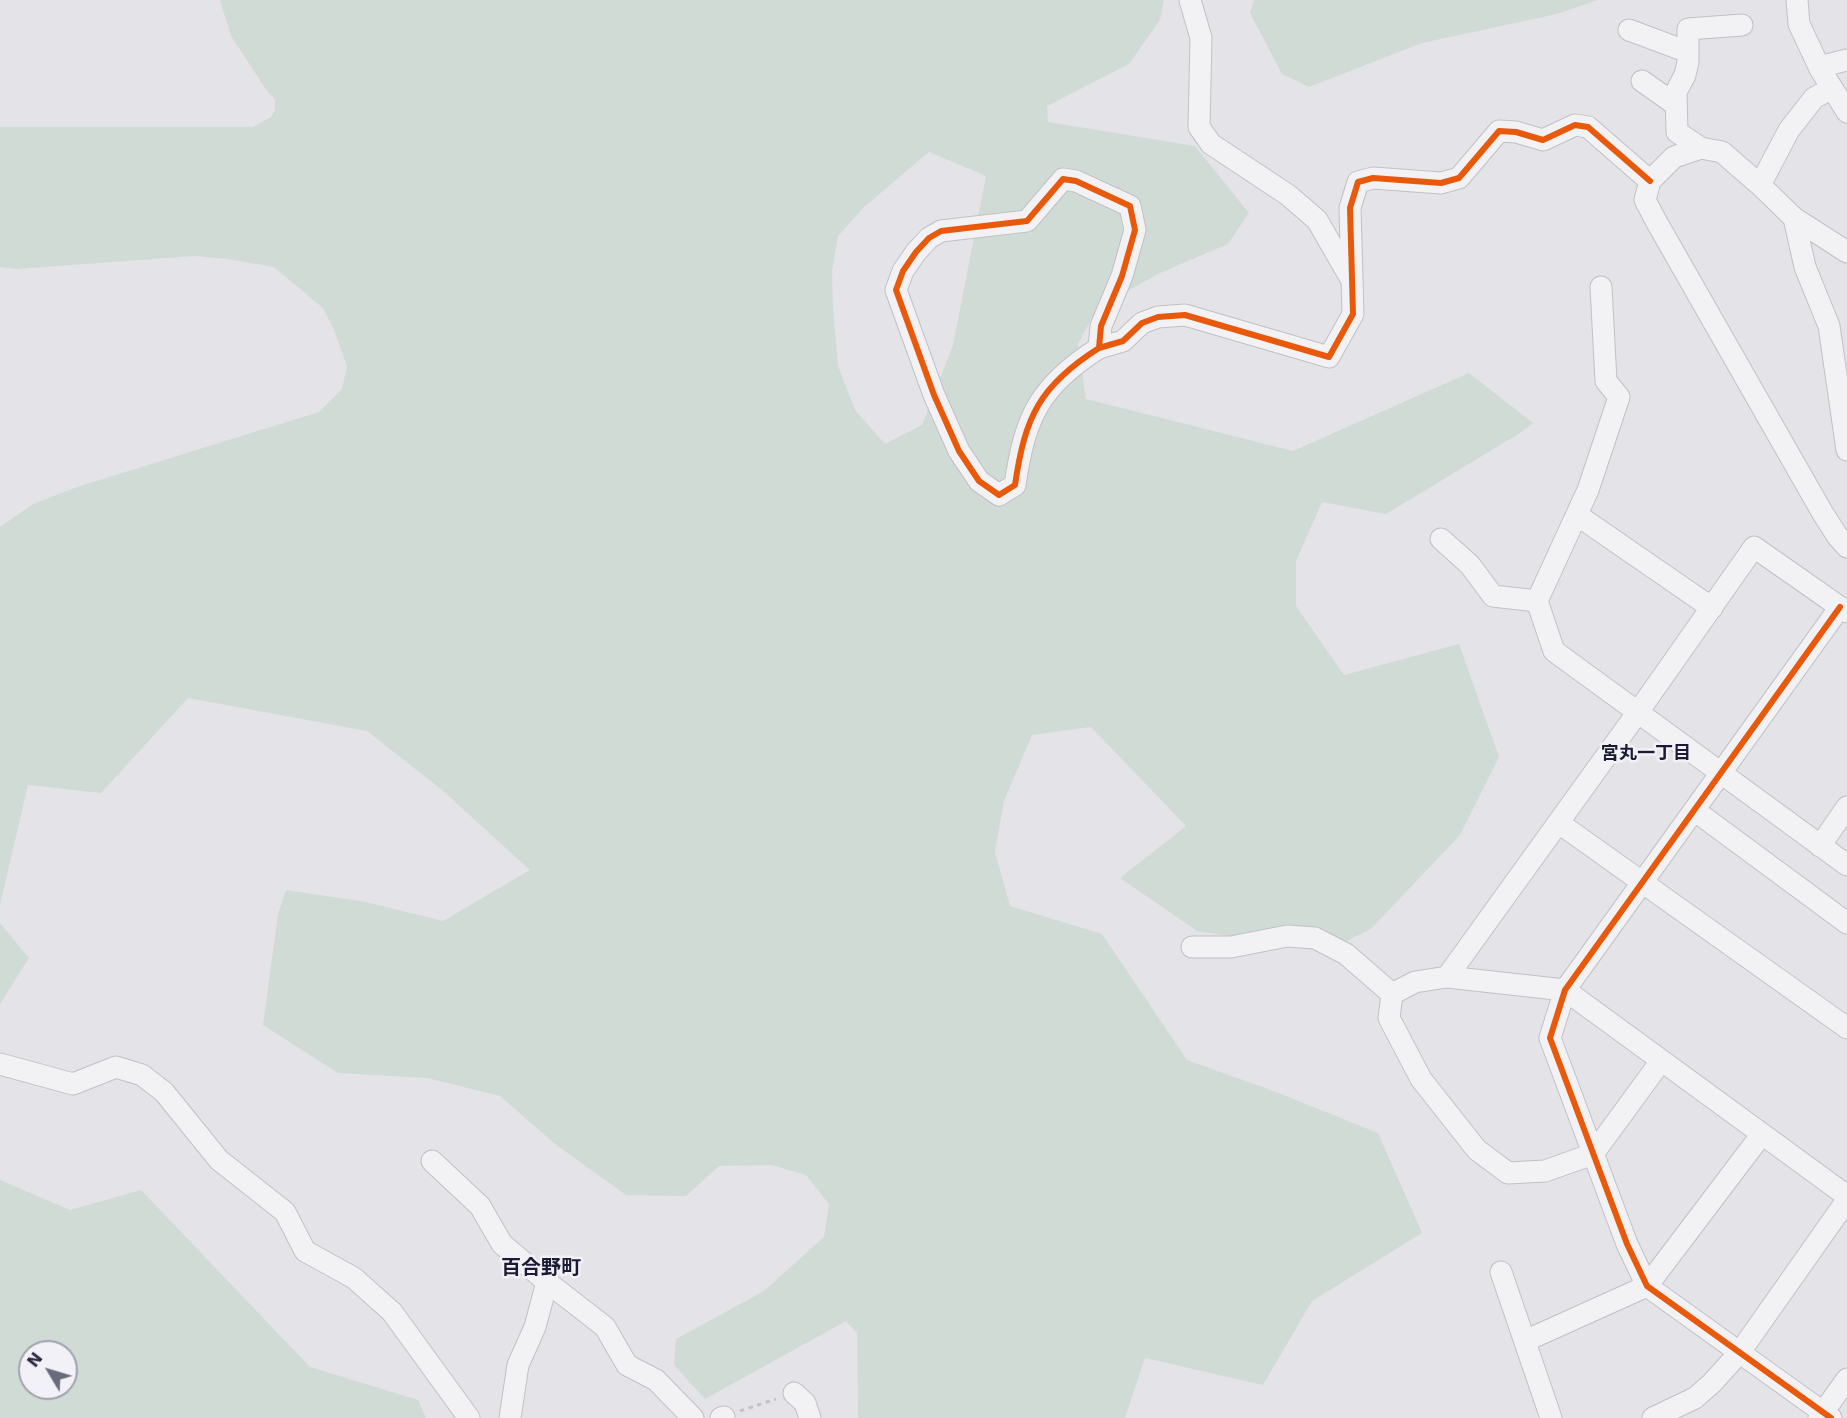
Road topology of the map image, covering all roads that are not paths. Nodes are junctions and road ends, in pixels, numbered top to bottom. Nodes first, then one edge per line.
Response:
1 (1191, 0) edge
2 (1797, 0) edge
3 (1742, 25) dead end
4 (1629, 30) dead end
5 (1688, 52) junction
6 (1847, 60) edge
7 (1819, 67) junction
8 (1642, 81) dead end
9 (1832, 88) junction
10 (1676, 105) junction
11 (1847, 112) edge
12 (1701, 148) junction
13 (1650, 181) junction
14 (1760, 185) junction
15 (1794, 218) junction
16 (1847, 252) edge
17 (1352, 281) junction
18 (1601, 286) dead end
19 (1099, 348) junction
20 (1847, 450) edge
21 (1577, 515) junction
22 (1441, 539) dead end
23 (1847, 547) edge
24 (1537, 601) junction
25 (1712, 608) junction
26 (1843, 610) edge
27 (1638, 712) junction
28 (1721, 773) junction
29 (1847, 807) edge
30 (1694, 810) junction
31 (1559, 823) junction
32 (1820, 846) junction
33 (1847, 865) edge
34 (1642, 882) junction
35 (1847, 923) edge
36 (1192, 947) dead end
37 (1447, 976) junction
38 (1564, 990) junction
39 (1392, 994) junction
40 (1847, 1028) edge
41 (1661, 1061) junction
42 (0, 1064) edge
43 (1762, 1134) junction
44 (1593, 1154) junction
45 (432, 1161) dead end
46 (1847, 1198) edge
47 (1501, 1272) dead end
48 (547, 1282) junction
49 (1647, 1286) junction
50 (1525, 1341) junction
51 (1740, 1352) junction
52 (1847, 1379) edge
53 (794, 1393) road end
54 (1824, 1416) edge
55 (469, 1418) edge
56 (510, 1418) edge
57 (693, 1418) edge
58 (810, 1418) edge
59 (1551, 1418) edge
60 (1653, 1418) edge

1 - 17 street
2 - 7 street
3 - 5 street
4 - 5 street
5 - 10 street
6 - 7 street
7 - 9 street
8 - 10 street
9 - 11 street
9 - 14 street
10 - 12 street
12 - 13 street
12 - 14 street
13 - 17 street
13 - 23 street
14 - 15 street
15 - 16 street
15 - 20 street
17 - 19 street
18 - 21 street
19 - 19 street
21 - 24 street
21 - 25 street
22 - 24 street
24 - 27 street
25 - 26 street
25 - 27 street
26 - 28 street
27 - 28 street
27 - 31 street
28 - 30 street
28 - 32 street
29 - 32 street
30 - 34 street
30 - 35 street
31 - 34 street
31 - 37 street
32 - 33 street
34 - 38 street
34 - 40 street
36 - 39 street
37 - 38 street
37 - 39 street
38 - 41 street
38 - 44 street
39 - 44 street
41 - 43 street
41 - 44 street
42 - 55 street
43 - 46 street
43 - 49 street
44 - 49 street
45 - 48 street
46 - 51 street
47 - 50 street
48 - 56 street
48 - 57 street
49 - 50 street
49 - 51 street
50 - 59 street
51 - 54 street
51 - 60 street
52 - 54 street
53 - 58 street

